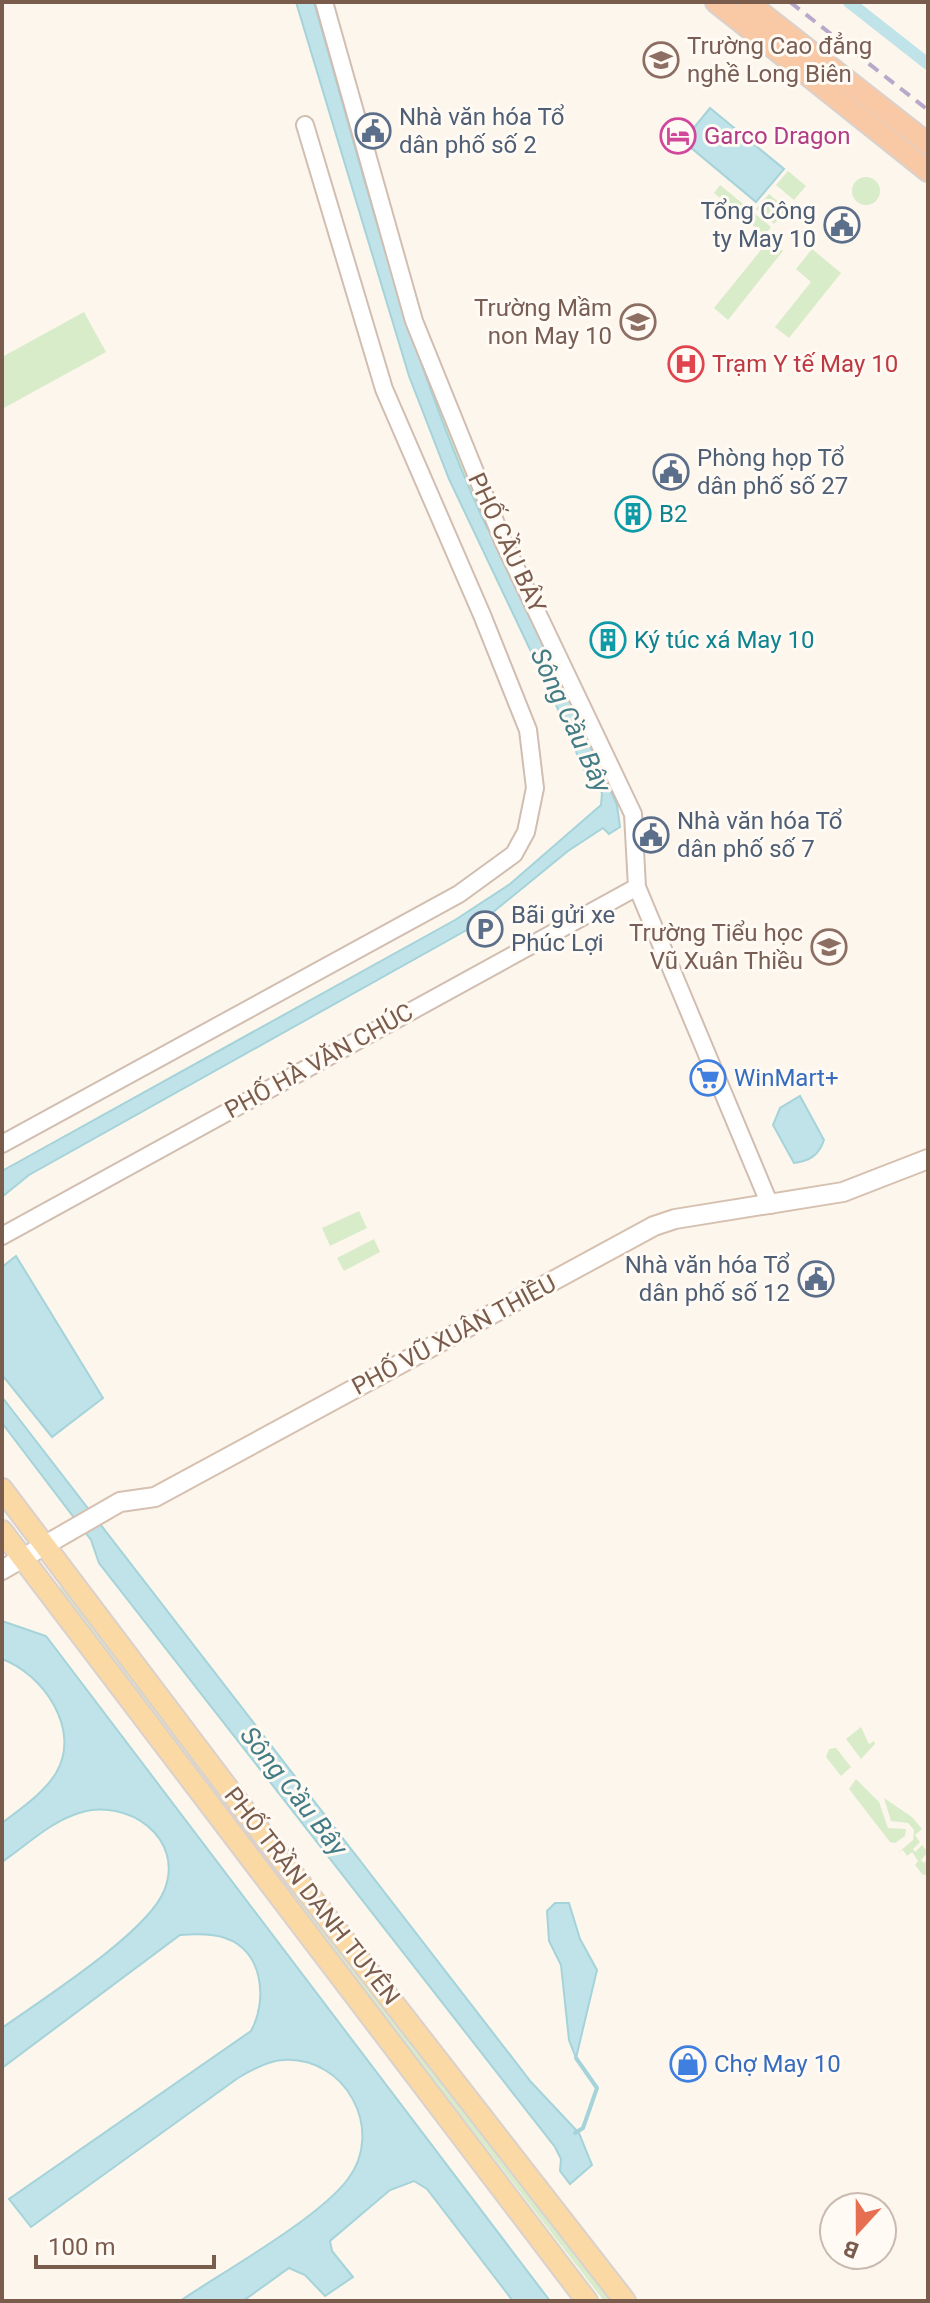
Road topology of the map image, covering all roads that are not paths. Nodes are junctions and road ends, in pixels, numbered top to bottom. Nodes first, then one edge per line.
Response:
1 (324, 2) edge
2 (716, 2) edge
3 (747, 2) edge
4 (872, 114) junction
5 (305, 125) dead end
6 (928, 144) edge
7 (928, 171) edge
8 (637, 887) junction
9 (2, 1144) edge
10 (928, 1159) edge
11 (770, 1205) junction
12 (2, 1236) edge
13 (2, 1489) edge
14 (2, 1531) edge
15 (45, 1546) junction
16 (23, 1558) junction
17 (2, 1570) edge
18 (587, 2301) edge
19 (625, 2301) edge

1 - 8 street, PHỐ CẦU BÂY
2 - 4 highway
3 - 4 highway
4 - 6 highway
4 - 7 highway
5 - 9 street
8 - 11 street, PHỐ CẦU BÂY
8 - 12 street, PHỐ HÀ VĂN CHÚC
10 - 11 main road, PHỐ VŨ XUÂN THIỀU
11 - 15 main road, PHỐ VŨ XUÂN THIỀU
13 - 15 main road, PHỐ TRẦN DANH TUYÊN
14 - 16 main road, PHỐ TRẦN DANH TUYÊN
15 - 16 main road, PHỐ VŨ XUÂN THIỀU
15 - 19 main road, PHỐ TRẦN DANH TUYÊN
16 - 17 main road, PHỐ VŨ XUÂN THIỀU
16 - 18 main road, PHỐ TRẦN DANH TUYÊN

